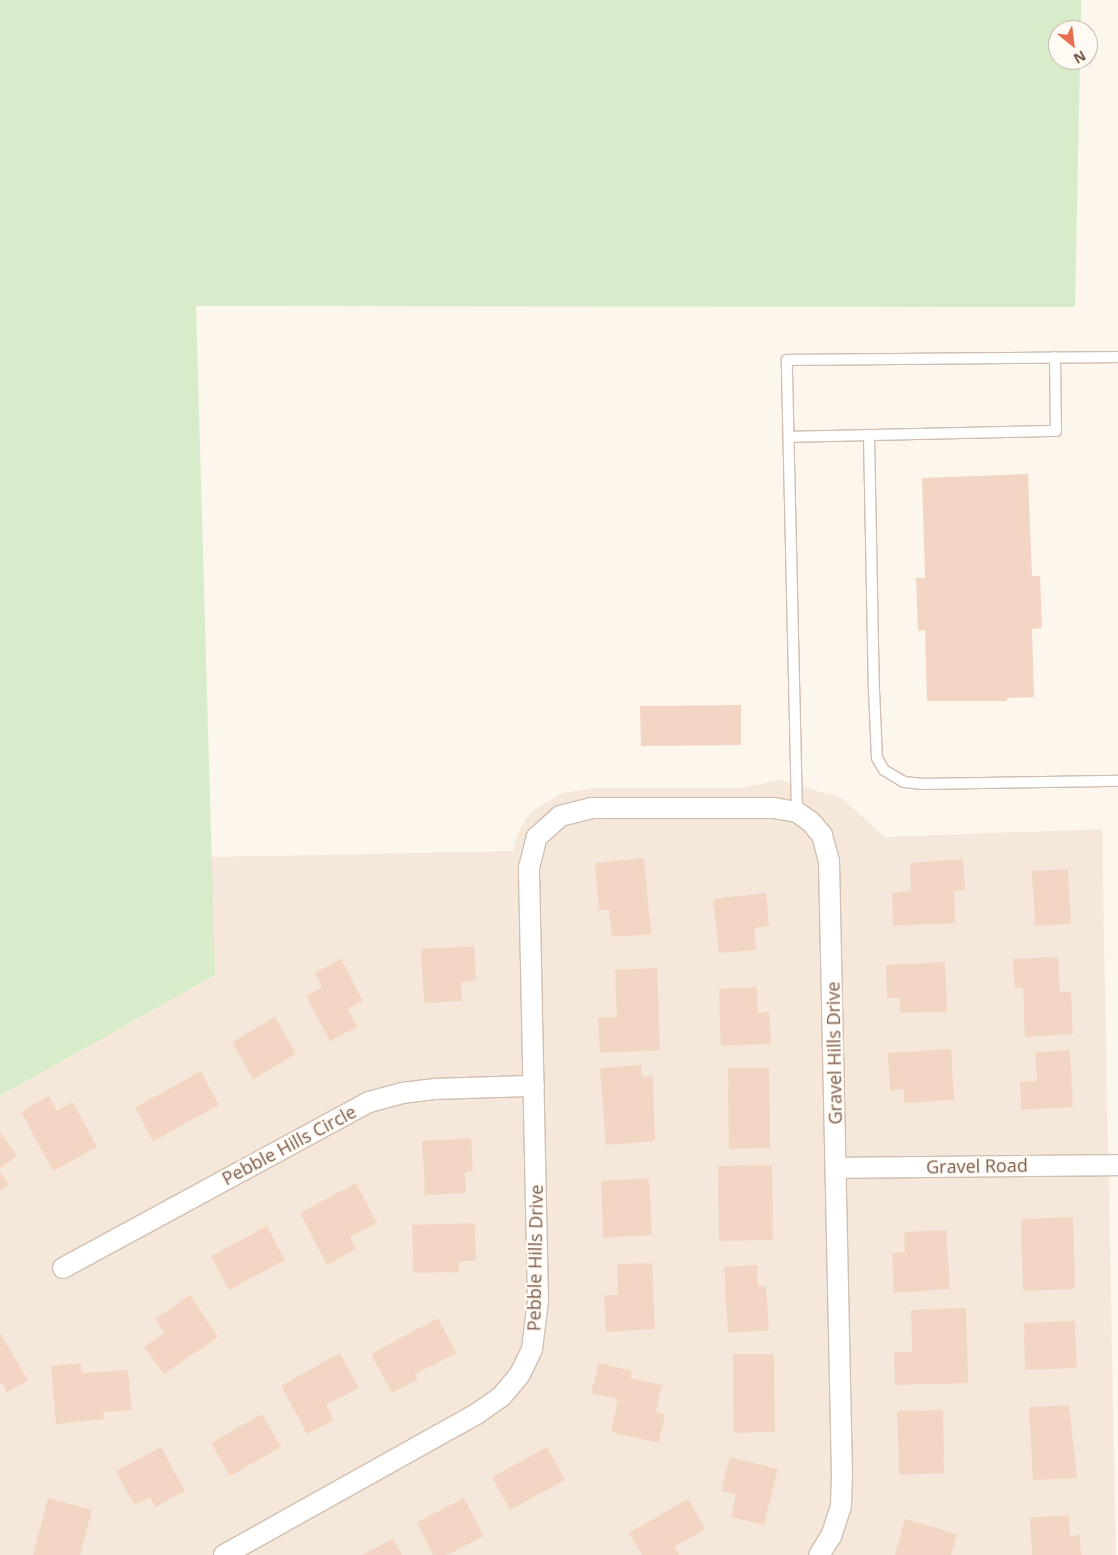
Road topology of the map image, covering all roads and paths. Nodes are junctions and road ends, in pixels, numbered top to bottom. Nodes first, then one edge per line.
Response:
1 (1055, 357) junction
2 (1118, 357) edge
3 (869, 435) junction
4 (789, 437) junction
5 (1118, 781) edge
6 (797, 812) junction
7 (534, 1086) junction
8 (1118, 1165) edge
9 (836, 1168) junction
10 (63, 1268) dead end
11 (224, 1555) edge
12 (819, 1555) edge

1 - 2 lane
1 - 3 lane
1 - 4 lane
3 - 4 lane
3 - 5 lane
4 - 6 lane
6 - 7 street, Pebble Hills Drive
6 - 9 street, Gravel Hills Drive
7 - 10 street, Pebble Hills Circle
7 - 11 street, Pebble Hills Drive
8 - 9 street, Gravel Road
9 - 12 street, Gravel Hills Drive

